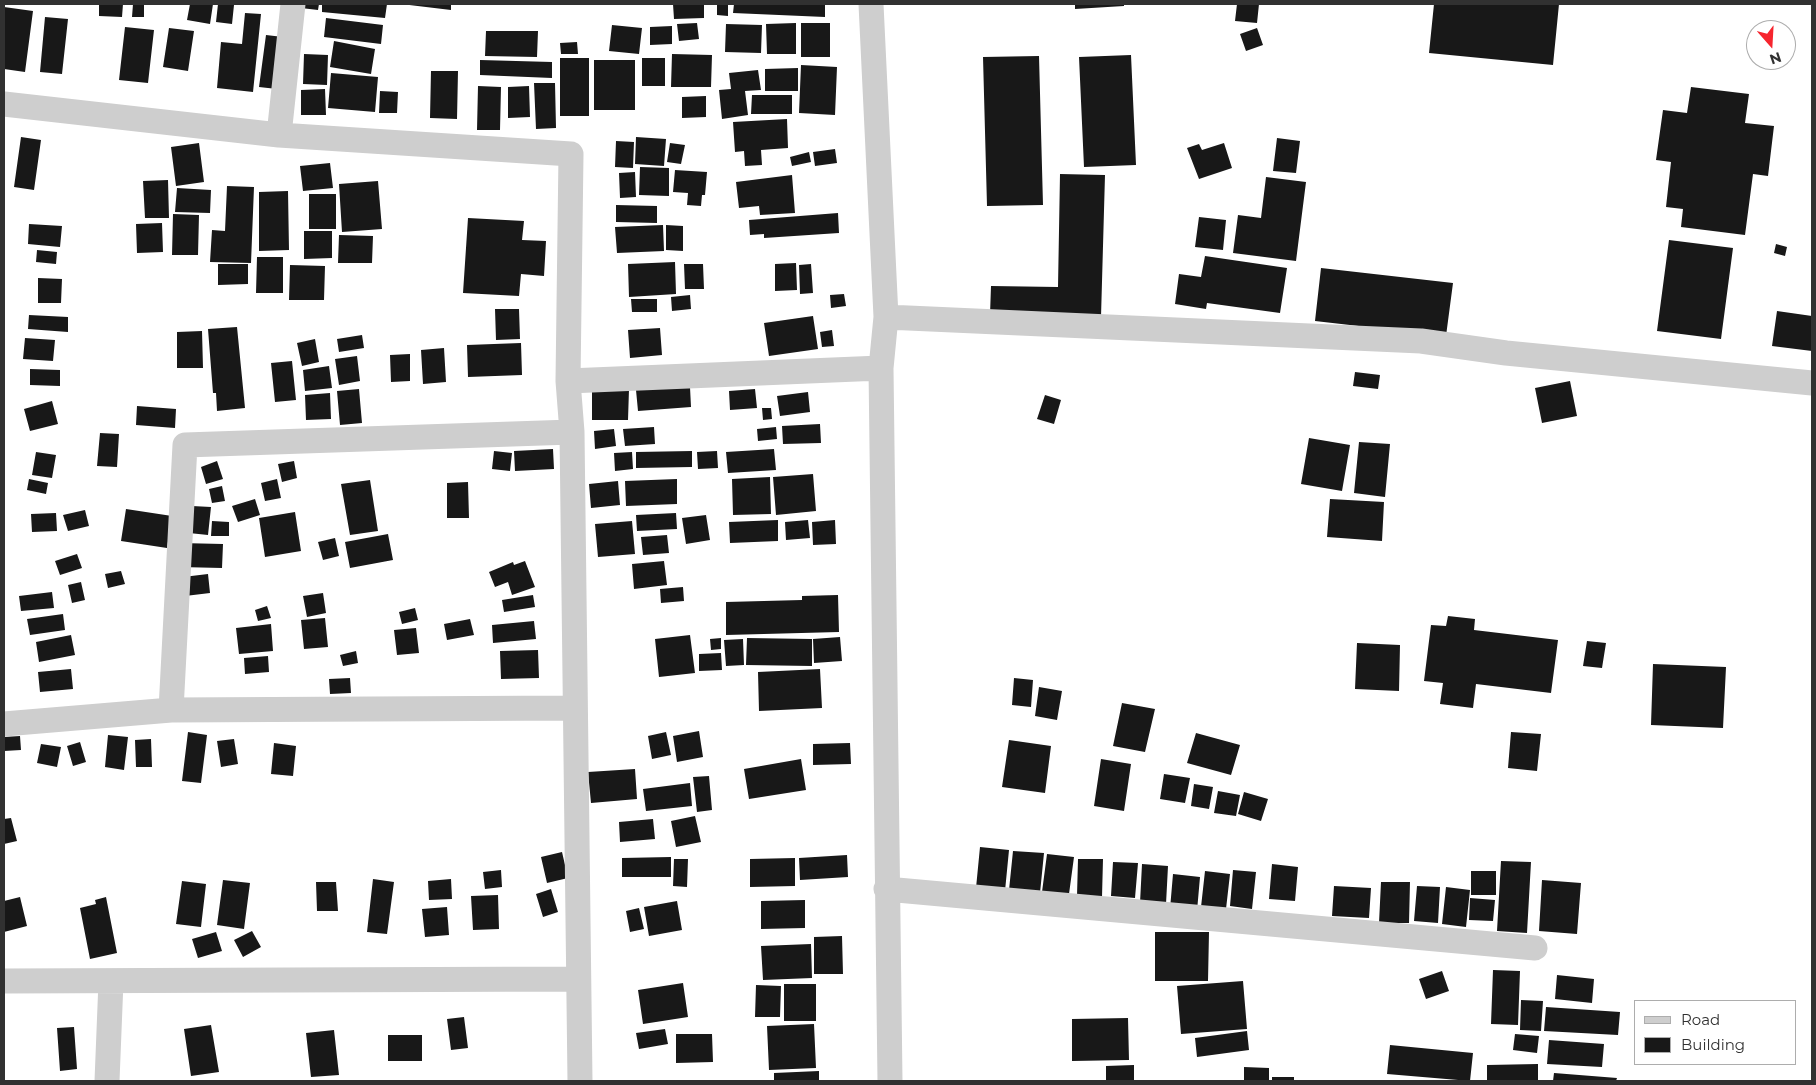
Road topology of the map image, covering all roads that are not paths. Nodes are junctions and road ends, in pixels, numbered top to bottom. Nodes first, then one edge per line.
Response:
1 (293, 4) edge
2 (871, 4) edge
3 (4, 104) edge
4 (278, 134) junction
5 (886, 317) junction
6 (880, 368) junction
7 (568, 381) junction
8 (1812, 383) edge
9 (572, 432) junction
10 (576, 708) junction
11 (171, 710) junction
12 (4, 724) edge
13 (886, 889) junction
14 (1535, 948) dead end
15 (578, 980) junction
16 (4, 981) edge
17 (111, 981) junction
18 (107, 1081) edge
19 (580, 1081) edge
20 (890, 1081) edge

1 - 4 street
2 - 5 street
3 - 4 street
4 - 7 street
5 - 6 street
5 - 8 street
6 - 7 street
6 - 13 street
7 - 9 street
9 - 10 street
9 - 11 street
10 - 11 street
10 - 15 street
11 - 12 street
13 - 14 street
13 - 20 street
15 - 17 street
15 - 19 street
16 - 17 street
17 - 18 street

